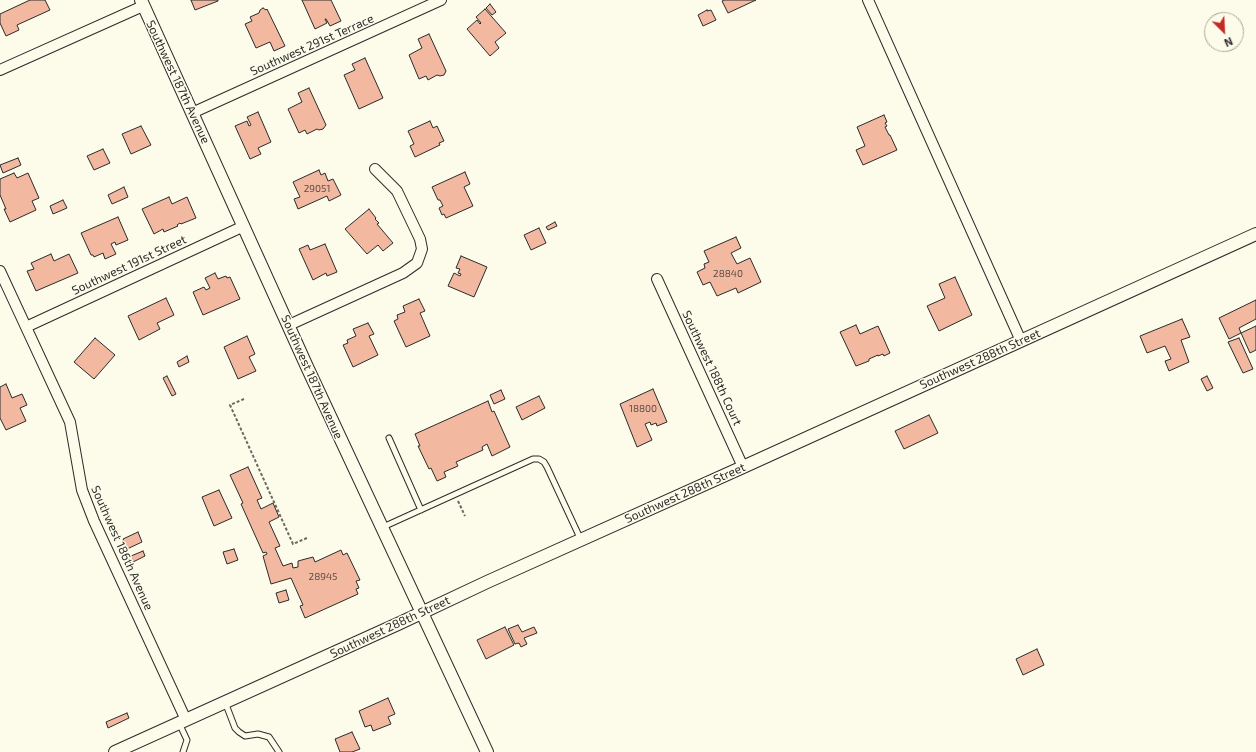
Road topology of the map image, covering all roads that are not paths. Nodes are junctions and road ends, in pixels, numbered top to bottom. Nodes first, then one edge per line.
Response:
1 (441, 0) edge
2 (868, 0) edge
3 (142, 3) edge
4 (0, 70) edge
5 (192, 113) junction
6 (375, 169) dead end
7 (244, 226) junction
8 (1256, 234) edge
9 (0, 271) edge
10 (657, 279) dead end
11 (289, 325) junction
12 (26, 327) junction
13 (1021, 341) junction
14 (389, 438) dead end
15 (743, 467) junction
16 (421, 510) junction
17 (382, 528) junction
18 (581, 540) junction
19 (421, 612) junction
20 (225, 702) junction
21 (183, 722) junction
22 (115, 752) edge
23 (183, 752) edge
24 (279, 752) edge
25 (487, 752) edge

1 - 5 street, Southwest 291st Terrace
2 - 13 street
3 - 4 street
3 - 5 street, Southwest 187th Avenue
5 - 7 street, Southwest 187th Avenue
6 - 11 street
7 - 11 street, Southwest 187th Avenue
7 - 12 street, Southwest 191st Street
8 - 13 street, Southwest 288th Street
9 - 12 street, Southwest 186th Avenue
10 - 15 street, Southwest 188th Court
11 - 17 street, Southwest 187th Avenue
12 - 21 street, Southwest 186th Avenue
13 - 15 street, Southwest 288th Street
14 - 16 lane
15 - 18 street, Southwest 288th Street
16 - 17 lane
16 - 18 lane
17 - 19 street, Southwest 187th Avenue
18 - 19 street, Southwest 288th Street
19 - 20 street, Southwest 288th Street
19 - 25 street, Southwest 187th Avenue
20 - 21 street, Southwest 288th Street
20 - 24 lane
21 - 22 street, Southwest 288th Street
21 - 23 lane

